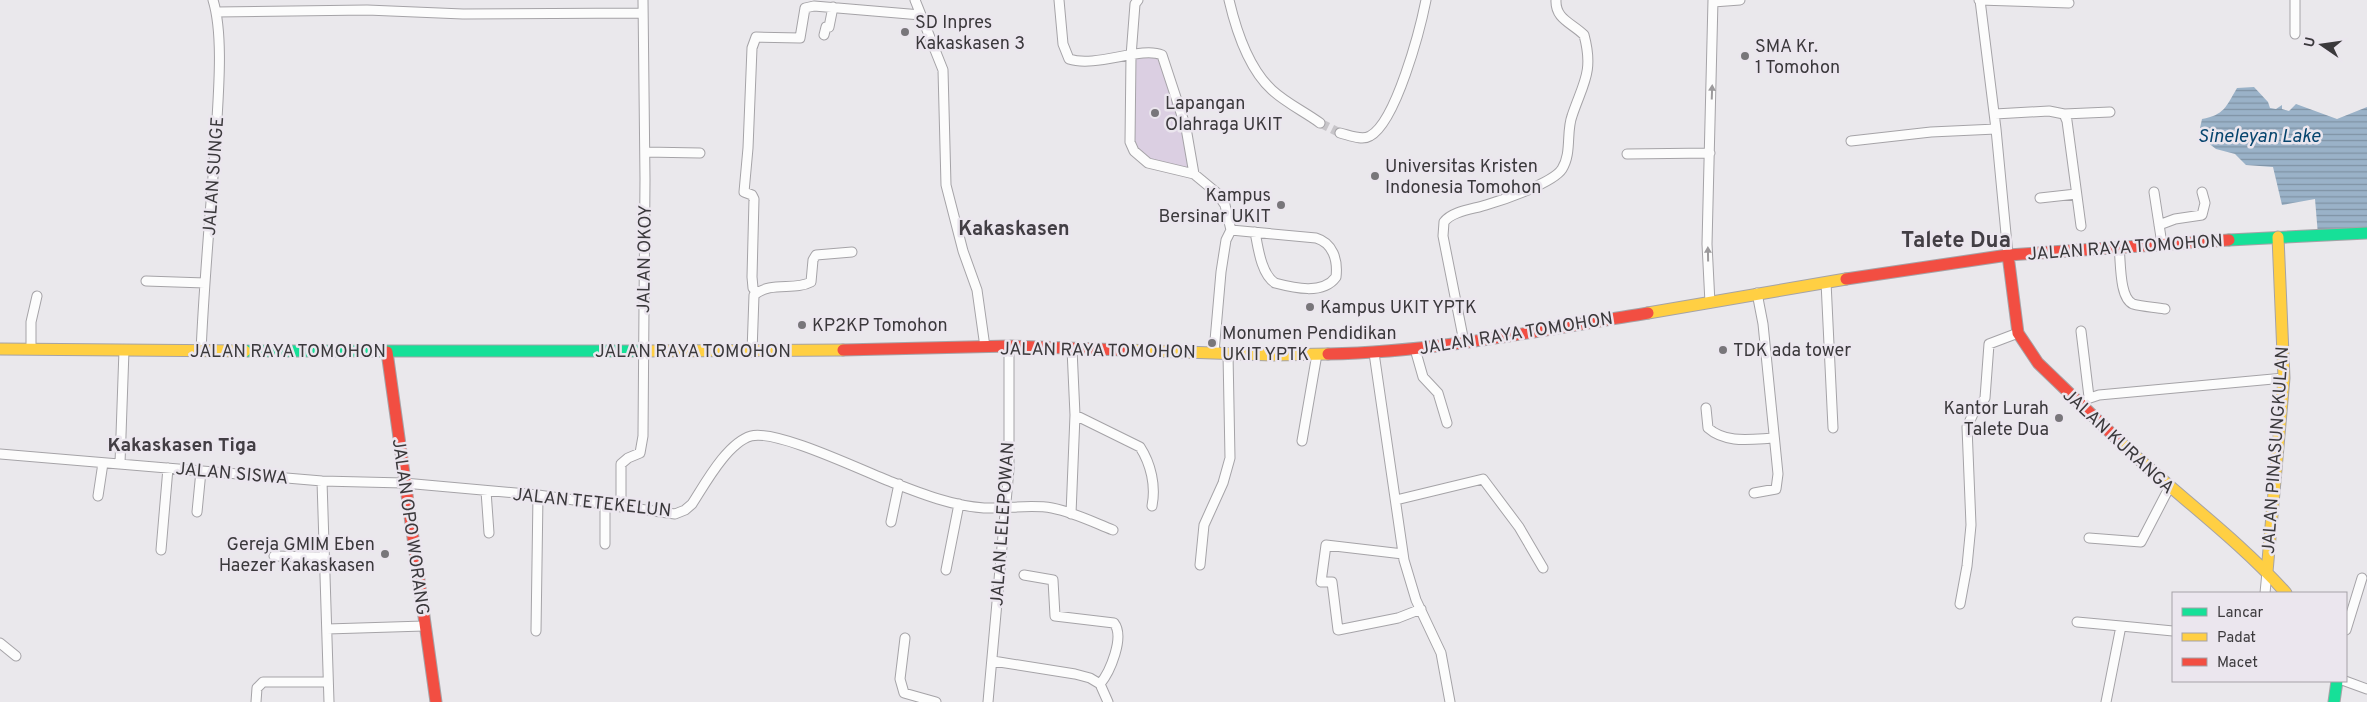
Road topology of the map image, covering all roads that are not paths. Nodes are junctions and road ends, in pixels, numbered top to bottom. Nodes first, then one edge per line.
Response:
1 (213, 0) edge
2 (369, 0) edge
3 (643, 0) edge
4 (915, 0) edge
5 (1059, 0) edge
6 (1138, 0) edge
7 (1229, 0) edge
8 (1426, 0) edge
9 (1556, 0) edge
10 (1740, 0) edge
11 (1979, 0) edge
12 (2295, 0) edge
13 (1713, 1) edge
14 (2069, 4) dead end
15 (833, 7) junction
16 (367, 10) junction
17 (216, 12) junction
18 (642, 13) junction
19 (921, 15) junction
20 (2295, 34) dead end
21 (824, 35) dead end
22 (1131, 56) junction
23 (2110, 112) dead end
24 (1995, 114) junction
25 (2064, 114) junction
26 (1320, 123) tunnel mouth
27 (1996, 129) junction
28 (1340, 133) tunnel mouth
29 (1851, 141) dead end
30 (645, 152) junction
31 (700, 153) dead end
32 (1710, 153) junction
33 (1627, 154) dead end
34 (1194, 174) junction
35 (2154, 192) dead end
36 (2202, 192) dead end
37 (2076, 194) junction
38 (2040, 198) dead end
39 (2159, 224) junction
40 (2081, 226) dead end
41 (1232, 230) junction
42 (1255, 232) junction
43 (2367, 233) edge
44 (2278, 237) junction
45 (2162, 244) junction
46 (2119, 248) junction
47 (852, 252) dead end
48 (2008, 255) junction
49 (146, 281) dead end
50 (1826, 282) junction
51 (205, 283) junction
52 (757, 292) junction
53 (1757, 293) junction
54 (37, 296) dead end
55 (1710, 303) junction
56 (2165, 309) dead end
57 (2081, 332) dead end
58 (2018, 333) junction
59 (1464, 342) junction
60 (1009, 346) junction
61 (985, 347) junction
62 (30, 348) junction
63 (0, 349) edge
64 (1072, 349) junction
65 (1415, 349) junction
66 (124, 350) junction
67 (643, 350) junction
68 (201, 352) junction
69 (387, 352) junction
70 (752, 352) junction
71 (1214, 352) junction
72 (1374, 353) junction
73 (1228, 354) junction
74 (1317, 354) junction
75 (2284, 378) junction
76 (2089, 397) junction
77 (2078, 402) junction
78 (1706, 408) dead end
79 (1075, 415) junction
80 (1446, 423) dead end
81 (1833, 428) dead end
82 (1774, 438) junction
83 (1302, 441) dead end
84 (0, 454) edge
85 (103, 462) junction
86 (120, 463) junction
87 (168, 468) junction
88 (202, 471) junction
89 (322, 481) junction
90 (404, 483) junction
91 (899, 484) junction
92 (2169, 488) junction
93 (486, 490) junction
94 (1754, 492) dead end
95 (538, 495) junction
96 (98, 496) dead end
97 (1396, 500) junction
98 (605, 504) junction
99 (959, 504) junction
100 (1152, 506) dead end
101 (621, 507) junction
102 (1004, 508) junction
103 (197, 512) dead end
104 (1071, 514) junction
105 (892, 522) dead end
106 (1113, 530) dead end
107 (488, 533) dead end
108 (2089, 538) dead end
109 (605, 544) dead end
110 (161, 550) dead end
111 (1403, 554) junction
112 (274, 556) dead end
113 (323, 557) junction
114 (1200, 565) dead end
115 (1543, 568) dead end
116 (946, 570) dead end
117 (2267, 572) junction
118 (1024, 575) dead end
119 (2362, 578) dead end
120 (2265, 592) edge
121 (2285, 592) edge
122 (1960, 604) dead end
123 (1420, 609) junction
124 (2077, 622) dead end
125 (424, 626) junction
126 (2121, 626) junction
127 (2347, 627) edge
128 (326, 629) junction
129 (536, 631) dead end
130 (2172, 632) edge
131 (906, 638) dead end
132 (0, 643) edge
133 (16, 656) dead end
134 (993, 661) junction
135 (328, 682) junction
136 (2337, 682) edge
137 (2347, 682) edge
138 (1100, 684) junction
139 (2367, 690) edge
140 (256, 702) edge
141 (329, 702) edge
142 (436, 702) edge
143 (936, 702) edge
144 (988, 702) edge
145 (1108, 702) edge
146 (1450, 702) edge
147 (2106, 702) edge
148 (2334, 702) edge

1 - 17 street, JALAN SUNGE
2 - 16 street
3 - 18 street, JALAN OKOY
4 - 19 street
5 - 22 street
6 - 22 street
7 - 26 street
8 - 28 street
9 - 59 street
10 - 13 street
11 - 14 street
11 - 24 street
12 - 20 street
32 -> 13 street
15 - 19 street
15 - 21 street
15 - 52 street
16 - 17 street
16 - 18 street
17 - 51 street, JALAN SUNGE
18 - 30 street, JALAN OKOY
19 - 61 street
22 - 34 street
22 - 34 street
23 - 25 street
24 - 25 street
24 - 27 street
25 - 37 street
27 - 29 street
27 - 48 street
30 - 31 street
30 - 67 street, JALAN OKOY
32 - 33 street
55 -> 32 street
34 - 41 street
35 - 39 street
36 - 39 street
37 - 38 street
37 - 40 street
39 - 45 street
41 - 42 street
41 - 71 street
42 - 42 street
43 - 44 main road, JALAN RAYA TOMOHON
44 - 45 main road, JALAN RAYA TOMOHON
44 - 75 main road, JALAN PINASUNGKULAN
45 - 46 main road, JALAN RAYA TOMOHON
46 - 48 main road, JALAN RAYA TOMOHON
46 - 56 street
47 - 52 street
48 - 50 main road, JALAN RAYA TOMOHON
48 - 58 main road, JALAN KURANGA
49 - 51 street
50 - 53 main road, JALAN RAYA TOMOHON
50 - 81 street
51 - 68 street, JALAN SUNGE
52 - 70 street
53 - 55 main road, JALAN RAYA TOMOHON
53 - 82 street
54 - 62 street
55 - 59 main road, JALAN RAYA TOMOHON
57 - 76 street
58 - 77 main road, JALAN KURANGA
58 - 122 street
59 - 65 main road, JALAN RAYA TOMOHON
60 - 61 main road, JALAN RAYA TOMOHON
60 - 64 main road, JALAN RAYA TOMOHON
60 - 102 street, JALAN LELEPOWAN
61 - 70 main road, JALAN RAYA TOMOHON
62 - 63 main road, JALAN RAYA TOMOHON
62 - 66 main road, JALAN RAYA TOMOHON
64 - 71 main road, JALAN RAYA TOMOHON
64 - 79 street
65 - 72 main road, JALAN RAYA TOMOHON
65 - 80 street
66 - 68 main road, JALAN RAYA TOMOHON
66 - 86 street
67 - 69 main road, JALAN RAYA TOMOHON
67 - 70 main road, JALAN RAYA TOMOHON
67 - 101 street, JALAN OKOY
68 - 69 main road, JALAN RAYA TOMOHON
69 - 90 main road, JALAN OPO WORANG
71 - 73 main road, JALAN RAYA TOMOHON
72 - 74 main road, JALAN RAYA TOMOHON
72 - 97 street
73 - 74 main road, JALAN RAYA TOMOHON
73 - 114 street
74 - 83 street
75 - 76 street
75 - 117 main road, JALAN PINASUNGKULAN
76 - 77 street
77 - 92 main road, JALAN KURANGA
78 - 82 street
79 - 100 street
79 - 104 street
82 - 94 street
84 - 85 street, JALAN SISWA
85 - 86 street, JALAN SISWA
85 - 96 street
86 - 87 street, JALAN SISWA
87 - 88 street, JALAN SISWA
87 - 110 street
88 - 89 street, JALAN SISWA
88 - 103 street
89 - 90 street, JALAN SISWA
89 - 113 street
90 - 93 street, JALAN TETEKELUN
90 - 125 main road, JALAN OPO WORANG
91 - 99 street, JALAN TETEKELUN
91 - 101 street, JALAN TETEKELUN
91 - 105 street
92 - 108 street
92 - 117 main road, JALAN KURANGA
93 - 95 street, JALAN TETEKELUN
93 - 107 street
95 - 98 street, JALAN TETEKELUN
95 - 129 street
97 - 111 street
97 - 115 street
98 - 101 street, JALAN TETEKELUN
98 - 109 street
99 - 102 street, JALAN TETEKELUN
99 - 116 street
102 - 104 street, JALAN TETEKELUN
102 - 134 street, JALAN LELEPOWAN
104 - 106 street, JALAN TETEKELUN
111 - 123 street
111 - 123 street
112 - 113 street
113 - 128 street
117 - 120 street
117 - 121 main road, JALAN KURANGA
118 - 138 street
119 - 127 street
123 - 146 street
124 - 126 street
125 - 128 street
125 - 142 main road, JALAN OPO WORANG
126 - 130 street
126 - 147 street
128 - 135 street
131 - 143 street
132 - 133 street
134 - 138 street
134 - 144 street, JALAN LELEPOWAN
135 - 140 street
135 - 141 street
136 - 148 main road
137 - 139 street
138 - 145 street

